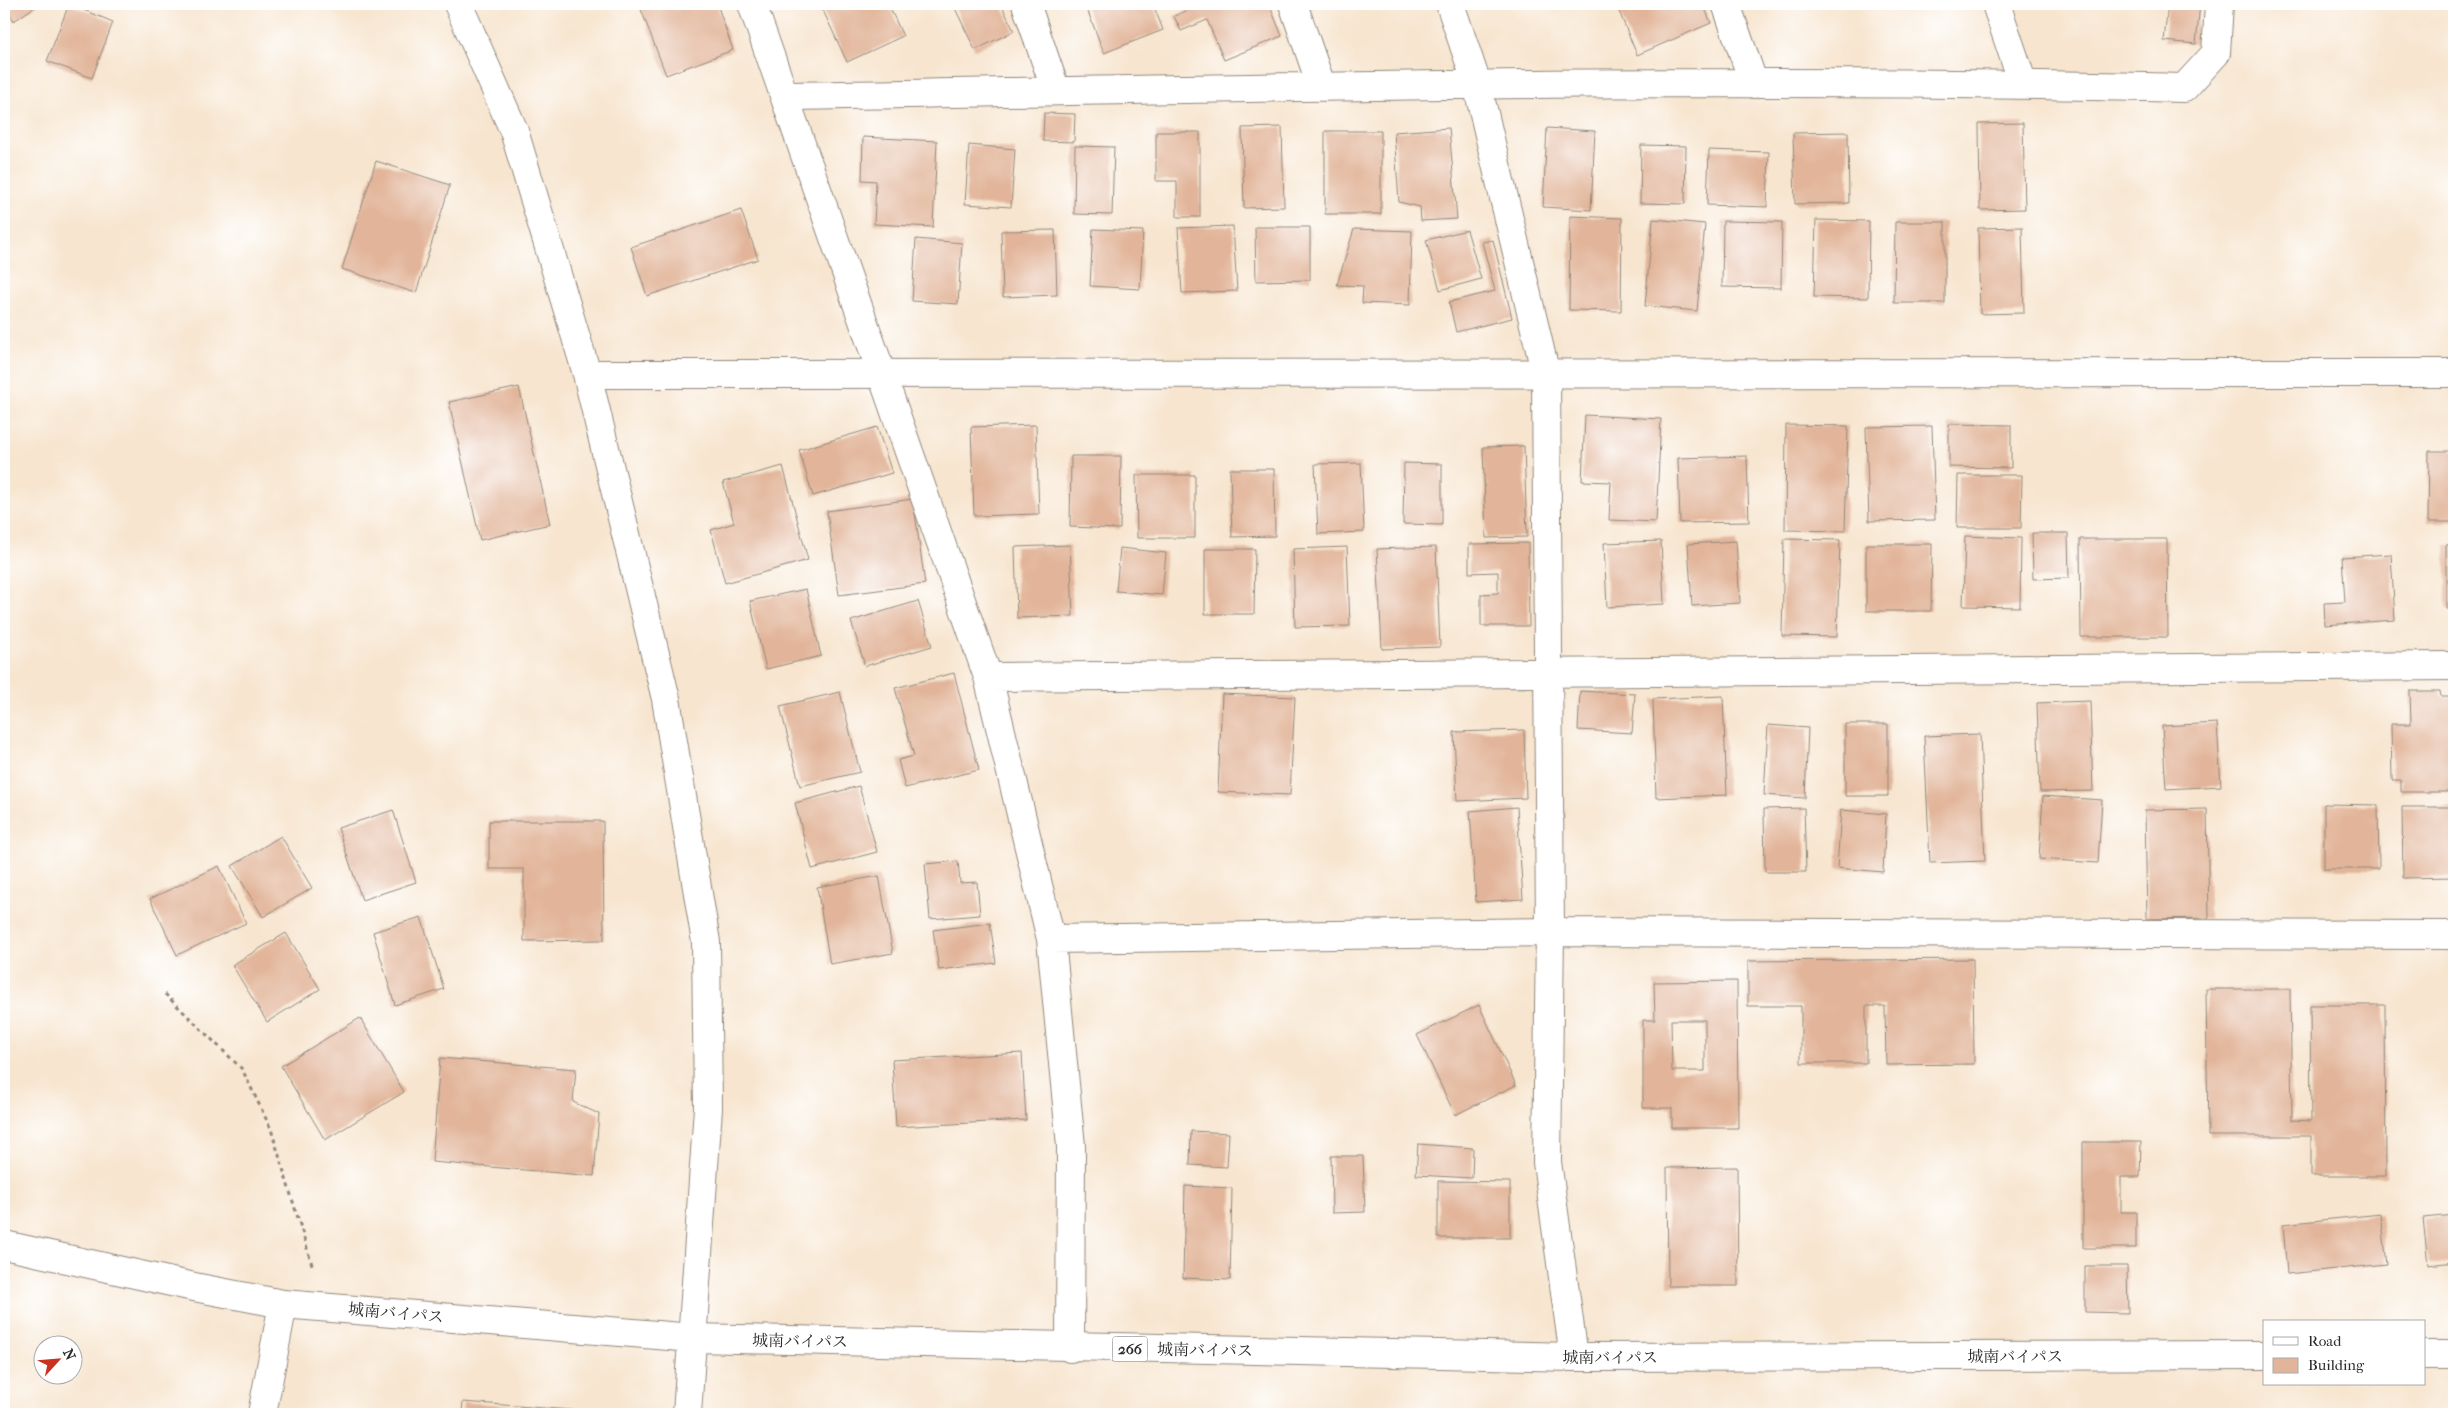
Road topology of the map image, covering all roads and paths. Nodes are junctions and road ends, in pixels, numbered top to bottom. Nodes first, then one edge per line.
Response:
1 (458, 4) edge
2 (752, 4) edge
3 (1026, 4) edge
4 (1293, 4) edge
5 (1450, 4) edge
6 (1726, 4) edge
7 (1996, 4) edge
8 (2219, 4) edge
9 (1477, 84) junction
10 (1754, 84) junction
11 (2023, 84) junction
12 (1321, 85) junction
13 (1056, 91) junction
14 (785, 96) junction
15 (2454, 373) edge
16 (587, 374) junction
17 (884, 375) junction
18 (1546, 375) junction
19 (2454, 666) edge
20 (1548, 673) junction
21 (988, 677) junction
22 (1550, 932) junction
23 (2454, 935) edge
24 (1051, 940) junction
25 (165, 994) dead end
26 (4, 1245) edge
27 (283, 1304) junction
28 (325, 1307) junction
29 (693, 1338) junction
30 (1070, 1348) junction
31 (2426, 1355) edge
32 (2454, 1355) edge
33 (2263, 1356) edge
34 (1574, 1357) junction
35 (262, 1414) edge
36 (687, 1414) edge

1 - 16 main road
2 - 14 main road
3 - 13 main road
4 - 12 main road
5 - 9 main road
6 - 10 main road
7 - 11 main road
8 - 11 main road
9 - 10 main road
9 - 12 main road
9 - 18 main road
10 - 11 main road
12 - 13 main road
13 - 14 main road
14 - 17 main road
15 - 18 main road
16 - 17 main road
16 - 29 main road
17 - 18 main road
17 - 21 main road
18 - 20 main road
19 - 20 main road
20 - 21 main road
20 - 22 main road
21 - 24 main road
22 - 23 main road
22 - 24 main road
22 - 34 main road
24 - 30 main road
25 - 28 path
26 - 27 main road, 城南バイパス / 266
27 - 28 main road, 城南バイパス / 266
27 - 35 main road
28 - 29 main road, 城南バイパス / 266
29 - 30 main road, 城南バイパス / 266
29 - 36 main road
30 - 34 main road, 城南バイパス / 266
31 - 32 main road
33 - 34 main road, 城南バイパス / 266

